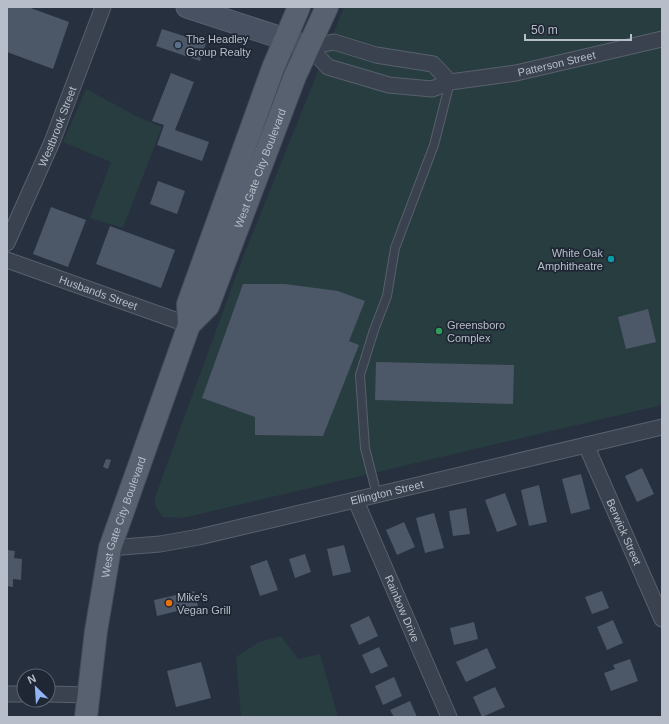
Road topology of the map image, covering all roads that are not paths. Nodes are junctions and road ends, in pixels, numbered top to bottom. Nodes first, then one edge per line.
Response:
1 (103, 7) edge
2 (187, 7) edge
3 (299, 7) edge
4 (327, 7) edge
5 (662, 39) edge
6 (286, 40) junction
7 (309, 47) junction
8 (450, 82) junction
9 (7, 243) edge
10 (7, 260) edge
11 (189, 325) junction
12 (662, 427) edge
13 (586, 445) junction
14 (377, 495) junction
15 (356, 500) junction
16 (110, 548) junction
17 (662, 619) edge
18 (56, 694) edge
19 (88, 695) junction
20 (86, 717) edge
21 (449, 717) edge

1 - 9 street, Westbrook Street
2 - 6 main road, Patterson Street
3 - 6 main road, West Gate City Boulevard
4 - 7 main road, West Gate City Boulevard
5 - 8 street, Patterson Street
6 - 7 main road, Patterson Street
6 - 11 main road, West Gate City Boulevard
7 - 8 street, Patterson Street
7 - 8 street, Patterson Street
7 - 11 main road, West Gate City Boulevard
8 - 14 lane
10 - 11 street, Husbands Street
11 - 16 main road, West Gate City Boulevard
12 - 13 street, Ellington Street
13 - 14 street, Ellington Street
13 - 17 street, Berwick Street
14 - 15 street, Ellington Street
15 - 16 street, Ellington Street
15 - 21 street, Rainbow Drive
16 - 19 main road, West Gate City Boulevard
18 - 19 street
19 - 20 main road, West Gate City Boulevard

